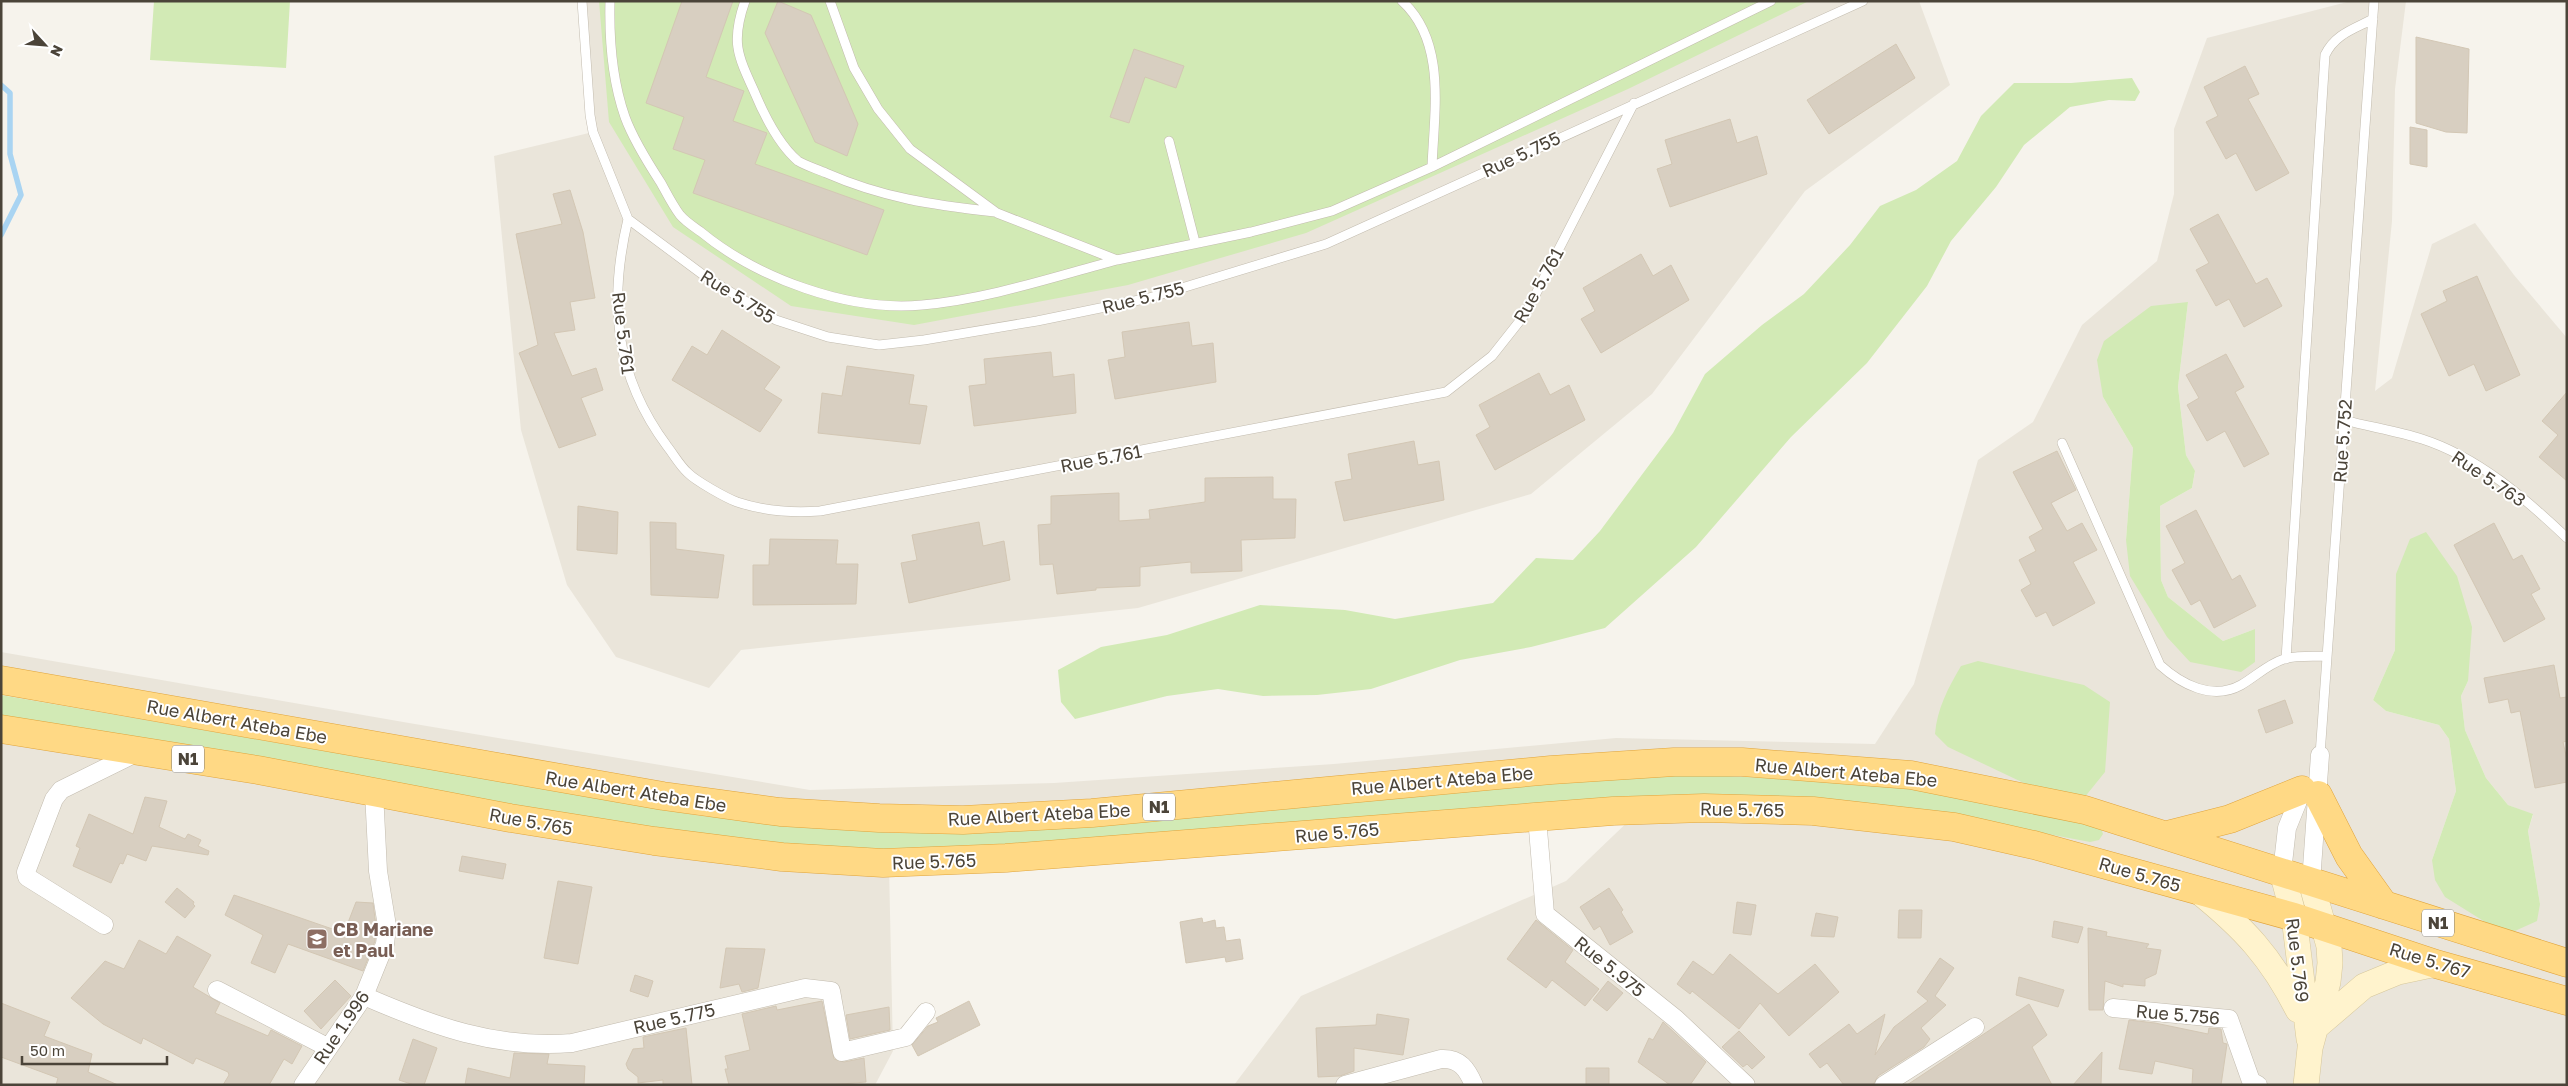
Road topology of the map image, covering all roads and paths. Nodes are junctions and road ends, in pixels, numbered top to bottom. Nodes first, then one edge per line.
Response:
1 (582, 1) edge
2 (610, 1) edge
3 (745, 1) edge
4 (830, 1) edge
5 (1402, 1) edge
6 (1771, 1) edge
7 (1863, 1) edge
8 (2374, 1) edge
9 (2373, 19) junction
10 (1634, 103) junction
11 (1169, 141) dead end
12 (1432, 167) junction
13 (997, 213) junction
14 (628, 219) junction
15 (1195, 242) junction
16 (1117, 260) junction
17 (2344, 420) junction
18 (2062, 443) dead end
19 (2567, 538) edge
20 (2327, 656) junction
21 (2286, 659) junction
22 (1, 680) edge
23 (1, 729) edge
24 (141, 751) junction
25 (2320, 755) joint
26 (374, 792) junction
27 (2310, 792) junction
28 (1537, 817) junction
29 (2167, 835) junction
30 (2282, 872) junction
31 (2311, 882) junction
32 (2198, 891) junction
33 (2384, 905) junction
34 (2294, 917) junction
35 (104, 925) dead end
36 (2324, 926) junction
37 (2567, 963) edge
38 (2436, 964) junction
39 (217, 990) dead end
40 (364, 996) junction
41 (2567, 1001) edge
42 (2113, 1008) dead end
43 (926, 1012) dead end
44 (1976, 1027) dead end
45 (2311, 1034) junction
46 (327, 1048) junction
47 (303, 1085) edge
48 (1345, 1085) edge
49 (1474, 1085) edge
50 (1746, 1085) edge
51 (1884, 1085) edge
52 (2258, 1085) edge
53 (2306, 1085) edge

1 - 14 lane
2 - 16 lane
3 - 13 lane
4 - 13 lane
5 - 12 lane
6 - 12 lane
7 - 10 lane, Rue 5.755
8 - 9 lane, Rue 5.752
9 - 17 lane, Rue 5.752
9 - 21 lane
10 - 14 lane, Rue 5.755
10 - 14 lane, Rue 5.761
11 - 15 lane
12 - 15 lane
13 - 16 lane
15 - 16 lane
17 - 19 lane, Rue 5.763
17 - 20 lane, Rue 5.752
18 - 21 lane
20 - 21 lane
20 - 25 lane, Rue 5.752
22 - 29 highway, Rue Albert Ateba Ebe / N1
23 - 24 highway, N1
24 - 26 highway, N1
24 - 35 street
25 - 27 street
26 - 28 highway, Rue 5.765 / N1
26 - 40 street, Rue 1.996
27 - 29 highway
27 - 30 street
27 - 31 street
27 - 33 highway
28 - 32 highway, Rue 5.765 / N1
28 - 50 street, Rue 5.975
29 - 30 highway, Rue Albert Ateba Ebe / N1
30 - 31 highway, Rue Albert Ateba Ebe / N1
30 - 34 main road, Rue 5.769
31 - 33 highway, N1
31 - 36 main road, Rue 5.769
32 - 34 highway, Rue 5.765 / N1
32 - 45 main road
33 - 37 highway, N1
34 - 36 highway, Rue 5.767 / N1
34 - 45 main road, Rue 5.769
36 - 38 highway, Rue 5.767 / N1
36 - 45 main road, Rue 5.769
38 - 41 highway, Rue 5.767 / N1
38 - 45 main road
39 - 46 street
40 - 43 street, Rue 5.775
40 - 46 street, Rue 1.996
42 - 52 street, Rue 5.756
44 - 51 street
45 - 53 main road, Rue 5.769
46 - 47 street, Rue 1.996
48 - 49 street

